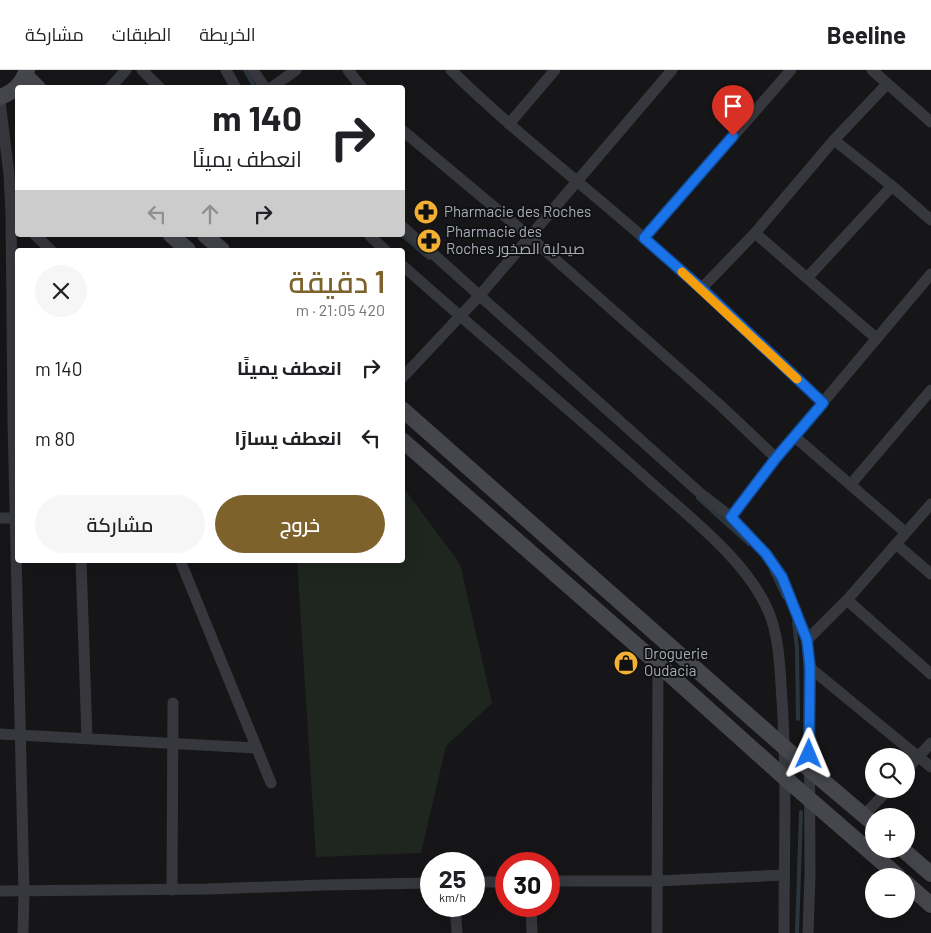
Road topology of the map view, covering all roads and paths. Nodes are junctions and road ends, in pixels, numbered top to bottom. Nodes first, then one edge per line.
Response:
1 (126, 70) edge
2 (142, 70) edge
3 (226, 70) edge
4 (253, 70) edge
5 (296, 70) edge
6 (348, 70) edge
7 (451, 70) edge
8 (555, 70) edge
9 (672, 70) edge
10 (791, 70) edge
11 (872, 70) edge
12 (26, 72) edge
13 (887, 84) junction
14 (20, 85) edge
15 (36, 85) edge
16 (113, 85) edge
17 (157, 85) edge
18 (234, 85) edge
19 (263, 85) edge
20 (274, 85) edge
21 (360, 85) edge
22 (6, 98) edge
23 (931, 122) edge
24 (509, 124) junction
25 (405, 133) edge
26 (834, 140) junction
27 (577, 182) junction
28 (892, 186) junction
29 (14, 215) edge
30 (931, 220) edge
31 (405, 229) edge
32 (755, 233) junction
33 (37, 237) edge
34 (173, 237) edge
35 (207, 237) edge
36 (370, 237) edge
37 (530, 237) junction
38 (644, 238) junction
39 (49, 248) edge
40 (186, 248) edge
41 (220, 248) edge
42 (383, 248) edge
43 (405, 268) edge
44 (931, 274) edge
45 (807, 278) junction
46 (702, 289) junction
47 (480, 295) junction
48 (460, 317) junction
49 (6, 324) edge
50 (876, 338) junction
51 (405, 375) edge
52 (931, 390) edge
53 (823, 403) junction
54 (405, 412) edge
55 (15, 420) edge
56 (0, 421) edge
57 (795, 437) junction
58 (405, 443) edge
59 (776, 458) junction
60 (851, 484) junction
61 (931, 504) edge
62 (731, 517) junction
63 (0, 518) edge
64 (15, 518) edge
65 (905, 532) junction
66 (896, 544) junction
67 (17, 563) edge
68 (81, 563) edge
69 (181, 563) edge
70 (931, 574) edge
71 (847, 600) junction
72 (807, 640) junction
73 (658, 664) junction
74 (810, 667) junction
75 (931, 674) edge
76 (173, 703) dead end
77 (0, 734) edge
78 (20, 734) junction
79 (87, 738) junction
80 (931, 743) edge
81 (172, 744) junction
82 (257, 748) junction
83 (785, 748) junction
84 (919, 757) junction
85 (915, 761) edge
86 (931, 767) edge
87 (809, 769) junction
88 (785, 778) junction
89 (271, 783) dead end
90 (809, 800) junction
91 (865, 816) edge
92 (912, 858) edge
93 (889, 868) edge
94 (931, 874) edge
95 (784, 875) junction
96 (560, 881) edge
97 (657, 881) junction
98 (420, 883) edge
99 (172, 890) junction
100 (0, 891) edge
101 (915, 891) edge
102 (24, 892) junction
103 (931, 905) edge
104 (456, 917) edge
105 (531, 917) edge
106 (23, 933) edge
107 (458, 933) edge
108 (532, 933) edge
109 (657, 933) edge
110 (784, 933) edge
111 (808, 933) edge

1 - 16 street
2 - 17 street
3 - 18 street
4 - 19 street
5 - 20 street
6 - 21 street
7 - 24 street
8 - 24 street
9 - 27 street
10 - 38 street
11 - 13 street
12 - 14 street
12 - 15 street
13 - 23 street
13 - 26 street
22 - 29 street
24 - 27 street
25 - 37 street
26 - 28 street
26 - 32 street
27 - 37 street
27 - 38 street
28 - 30 street
28 - 45 street
29 - 49 street
31 - 47 street
32 - 45 street
32 - 46 street
33 - 39 street
34 - 40 street
35 - 41 street
36 - 42 street
37 - 47 street
37 - 59 street
38 - 46 street
43 - 48 street
44 - 50 street
45 - 50 street
46 - 53 street
47 - 48 street
47 - 62 street
48 - 51 street
48 - 83 street
49 - 55 street
50 - 53 street
52 - 60 street
53 - 57 street
54 - 83 street
55 - 56 street
57 - 59 street
57 - 60 street
58 - 73 street
59 - 62 street
60 - 65 street
61 - 65 street
62 - 72 street
63 - 64 street
65 - 66 street
66 - 70 street
66 - 71 street
67 - 78 street
68 - 79 street
69 - 82 street
71 - 72 street
71 - 75 street
72 - 74 street
73 - 88 street
73 - 97 street
74 - 84 street
74 - 87 street
76 - 81 street
77 - 78 street
78 - 79 street
78 - 102 street
79 - 81 street
80 - 84 street
81 - 82 street
81 - 99 street
82 - 89 street
83 - 87 street
83 - 88 street
84 - 85 street
84 - 86 street
87 - 90 street
87 - 91 street
88 - 90 street
88 - 95 street
90 - 93 street
90 - 111 street
92 - 94 street
95 - 97 street
95 - 110 street
96 - 97 street
97 - 109 street
98 - 99 street
99 - 102 street
100 - 102 street
101 - 103 street
102 - 106 street
104 - 107 street
105 - 108 street

